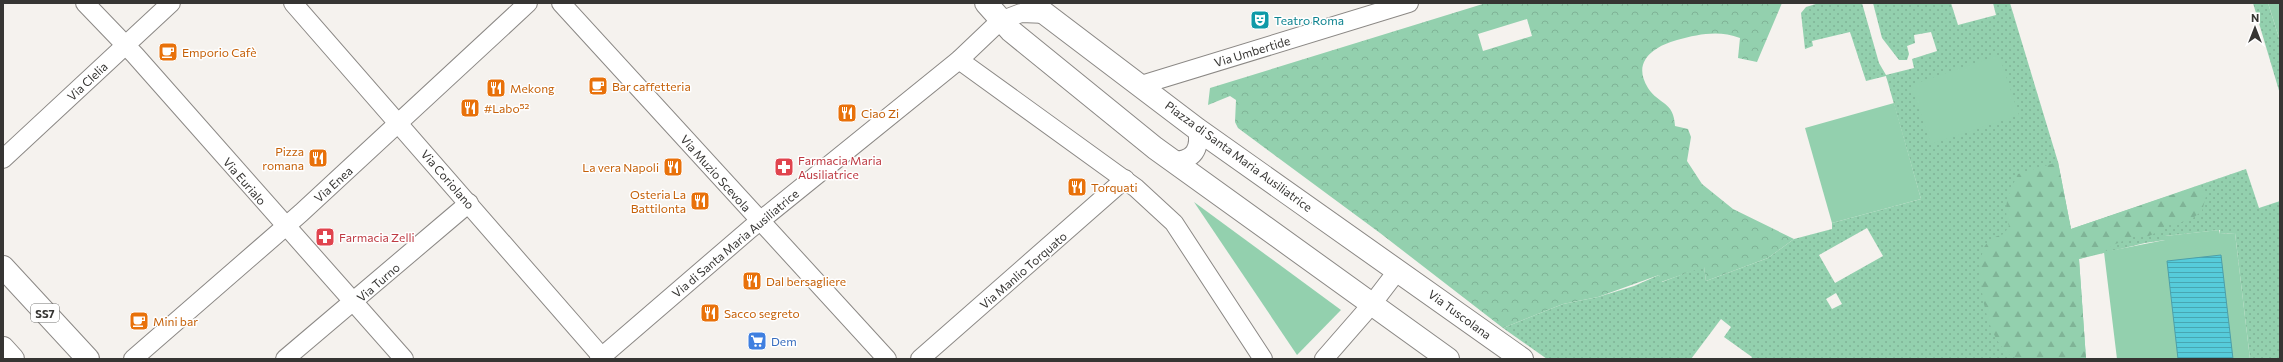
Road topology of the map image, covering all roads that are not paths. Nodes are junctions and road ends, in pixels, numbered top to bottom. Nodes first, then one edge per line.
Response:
1 (85, 3) edge
2 (171, 3) edge
3 (293, 3) edge
4 (528, 3) edge
5 (562, 3) edge
6 (986, 3) edge
7 (1409, 3) edge
8 (1039, 8) edge
9 (1000, 21) junction
10 (125, 45) junction
11 (959, 60) junction
12 (1140, 85) junction
13 (399, 122) junction
14 (1197, 129) junction
15 (3, 159) edge
16 (1172, 161) junction
17 (1125, 179) junction
18 (469, 203) junction
19 (760, 221) junction
20 (286, 226) junction
21 (3, 267) edge
22 (1398, 270) junction
23 (354, 303) junction
24 (1372, 304) junction
25 (3, 348) edge
26 (925, 357) edge
27 (601, 358) edge
28 (13, 359) edge
29 (88, 359) edge
30 (133, 359) edge
31 (285, 359) edge
32 (404, 359) edge
33 (888, 359) edge
34 (1263, 359) edge
35 (1324, 359) edge
36 (1448, 359) edge
37 (1522, 359) edge

1 - 10 street, Via Eurialo
2 - 10 street, Via Clelia
3 - 13 street, Via Coriolano
4 - 13 street, Via Enea
5 - 19 street, Via Muzio Scevola
6 - 9 main road
7 - 12 street, Via Umbertide
8 - 9 street
8 - 12 main road, Piazza di Santa Maria Ausiliatrice
9 - 11 street, Via di Santa Maria Ausiliatrice
9 - 16 main road
10 - 15 street, Via Clelia
10 - 20 street, Via Eurialo
11 - 17 street
11 - 19 street, Via di Santa Maria Ausiliatrice
12 - 14 main road, Piazza di Santa Maria Ausiliatrice
13 - 18 street, Via Coriolano
13 - 20 street, Via Enea
14 - 16 street
14 - 22 main road, Piazza di Santa Maria Ausiliatrice
16 - 24 main road
17 - 26 street, Via Manlio Torquato
17 - 34 street
18 - 23 street, Via Turno
18 - 27 street, Via Coriolano
19 - 27 street, Via di Santa Maria Ausiliatrice
19 - 33 street, Via Muzio Scevola
20 - 23 street, Via Eurialo
20 - 30 street, Via Enea
21 - 29 main road, SS7
22 - 24 street
22 - 37 main road, Via Tuscolana
23 - 31 street, Via Turno
23 - 32 street, Via Eurialo
24 - 35 street
24 - 36 main road
25 - 28 main road

